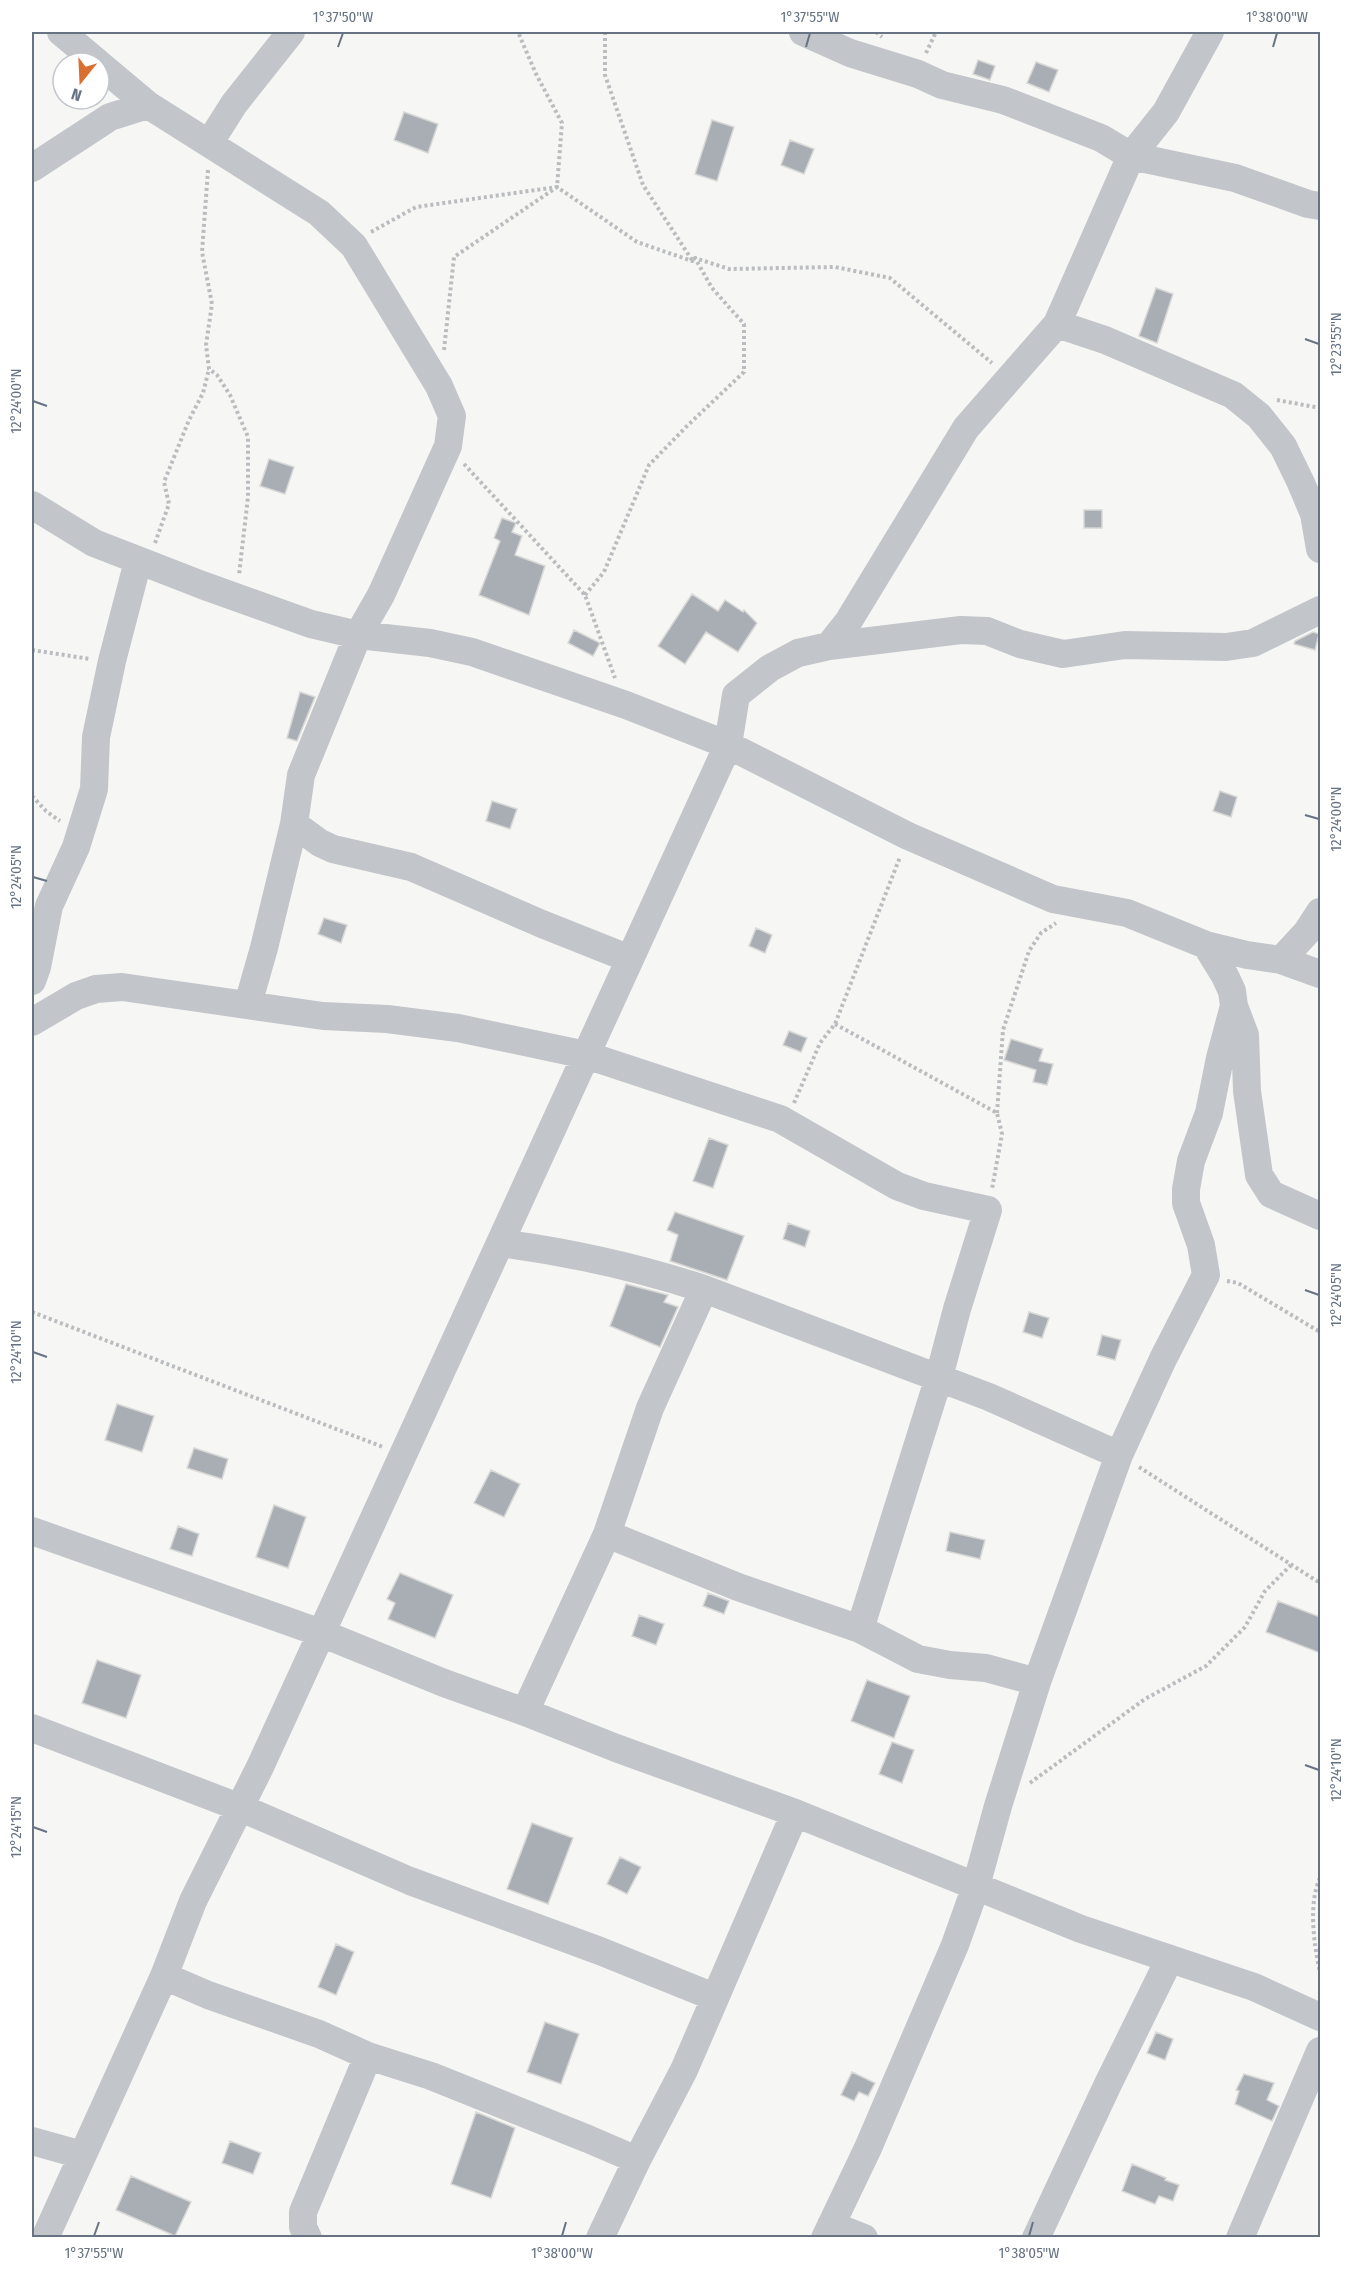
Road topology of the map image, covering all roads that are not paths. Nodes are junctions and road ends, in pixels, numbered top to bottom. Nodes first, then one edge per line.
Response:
1 (61, 32) edge
2 (291, 32) edge
3 (803, 32) edge
4 (1210, 32) edge
5 (84, 51) edge
6 (111, 73) edge
7 (148, 105) junction
8 (210, 142) junction
9 (1131, 156) junction
10 (32, 168) edge
11 (1320, 207) edge
12 (1056, 324) junction
13 (32, 506) edge
14 (1320, 549) edge
15 (138, 561) junction
16 (1320, 610) edge
17 (358, 635) junction
18 (829, 646) junction
19 (728, 745) junction
20 (294, 824) junction
21 (1320, 912) edge
22 (1206, 945) junction
23 (630, 958) junction
24 (1281, 960) junction
25 (1320, 974) edge
26 (32, 981) edge
27 (248, 1004) junction
28 (1234, 1006) junction
29 (32, 1022) edge
30 (586, 1055) junction
31 (1320, 1216) edge
32 (500, 1243) junction
33 (704, 1289) junction
34 (939, 1377) junction
35 (1119, 1455) junction
36 (32, 1531) edge
37 (607, 1534) junction
38 (860, 1629) junction
39 (321, 1633) junction
40 (1037, 1682) junction
41 (525, 1712) junction
42 (32, 1728) edge
43 (241, 1808) junction
44 (795, 1813) junction
45 (976, 1886) junction
46 (1169, 1960) junction
47 (164, 1976) junction
48 (714, 1997) junction
49 (1320, 2016) edge
50 (1320, 2051) edge
51 (368, 2056) junction
52 (32, 2141) edge
53 (82, 2155) junction
54 (636, 2160) junction
55 (828, 2231) edge
56 (45, 2238) edge
57 (308, 2238) edge
58 (600, 2238) edge
59 (864, 2238) edge
60 (1036, 2238) edge
61 (1240, 2238) edge

1 - 5 street
2 - 8 street
3 - 9 street
4 - 9 street
6 - 7 street
7 - 8 street
7 - 10 street
8 - 17 street
9 - 11 street
9 - 12 street
12 - 14 street
12 - 18 street
13 - 15 street
15 - 17 street
15 - 26 street
16 - 18 street
17 - 19 street
17 - 20 street
18 - 19 street
19 - 22 street
19 - 23 street
20 - 23 street
20 - 27 street
21 - 24 street
22 - 24 street
22 - 28 street
23 - 30 street
24 - 25 street
27 - 29 street
27 - 30 street
28 - 31 street
28 - 35 street
30 - 32 street
30 - 34 street
32 - 33 street
32 - 39 street
33 - 34 street
33 - 37 street
34 - 35 street
34 - 38 street
35 - 40 street
36 - 39 street
37 - 38 street
37 - 41 street
38 - 40 street
39 - 41 street
39 - 43 street
40 - 45 street
41 - 44 street
42 - 43 street
43 - 47 street
43 - 48 street
44 - 45 street
44 - 48 street
45 - 46 street
45 - 55 street
46 - 49 street
46 - 60 street
47 - 51 street
47 - 53 street
48 - 54 street
50 - 61 street
51 - 54 street
51 - 57 street
52 - 53 street
53 - 56 street
54 - 58 street
55 - 59 street

